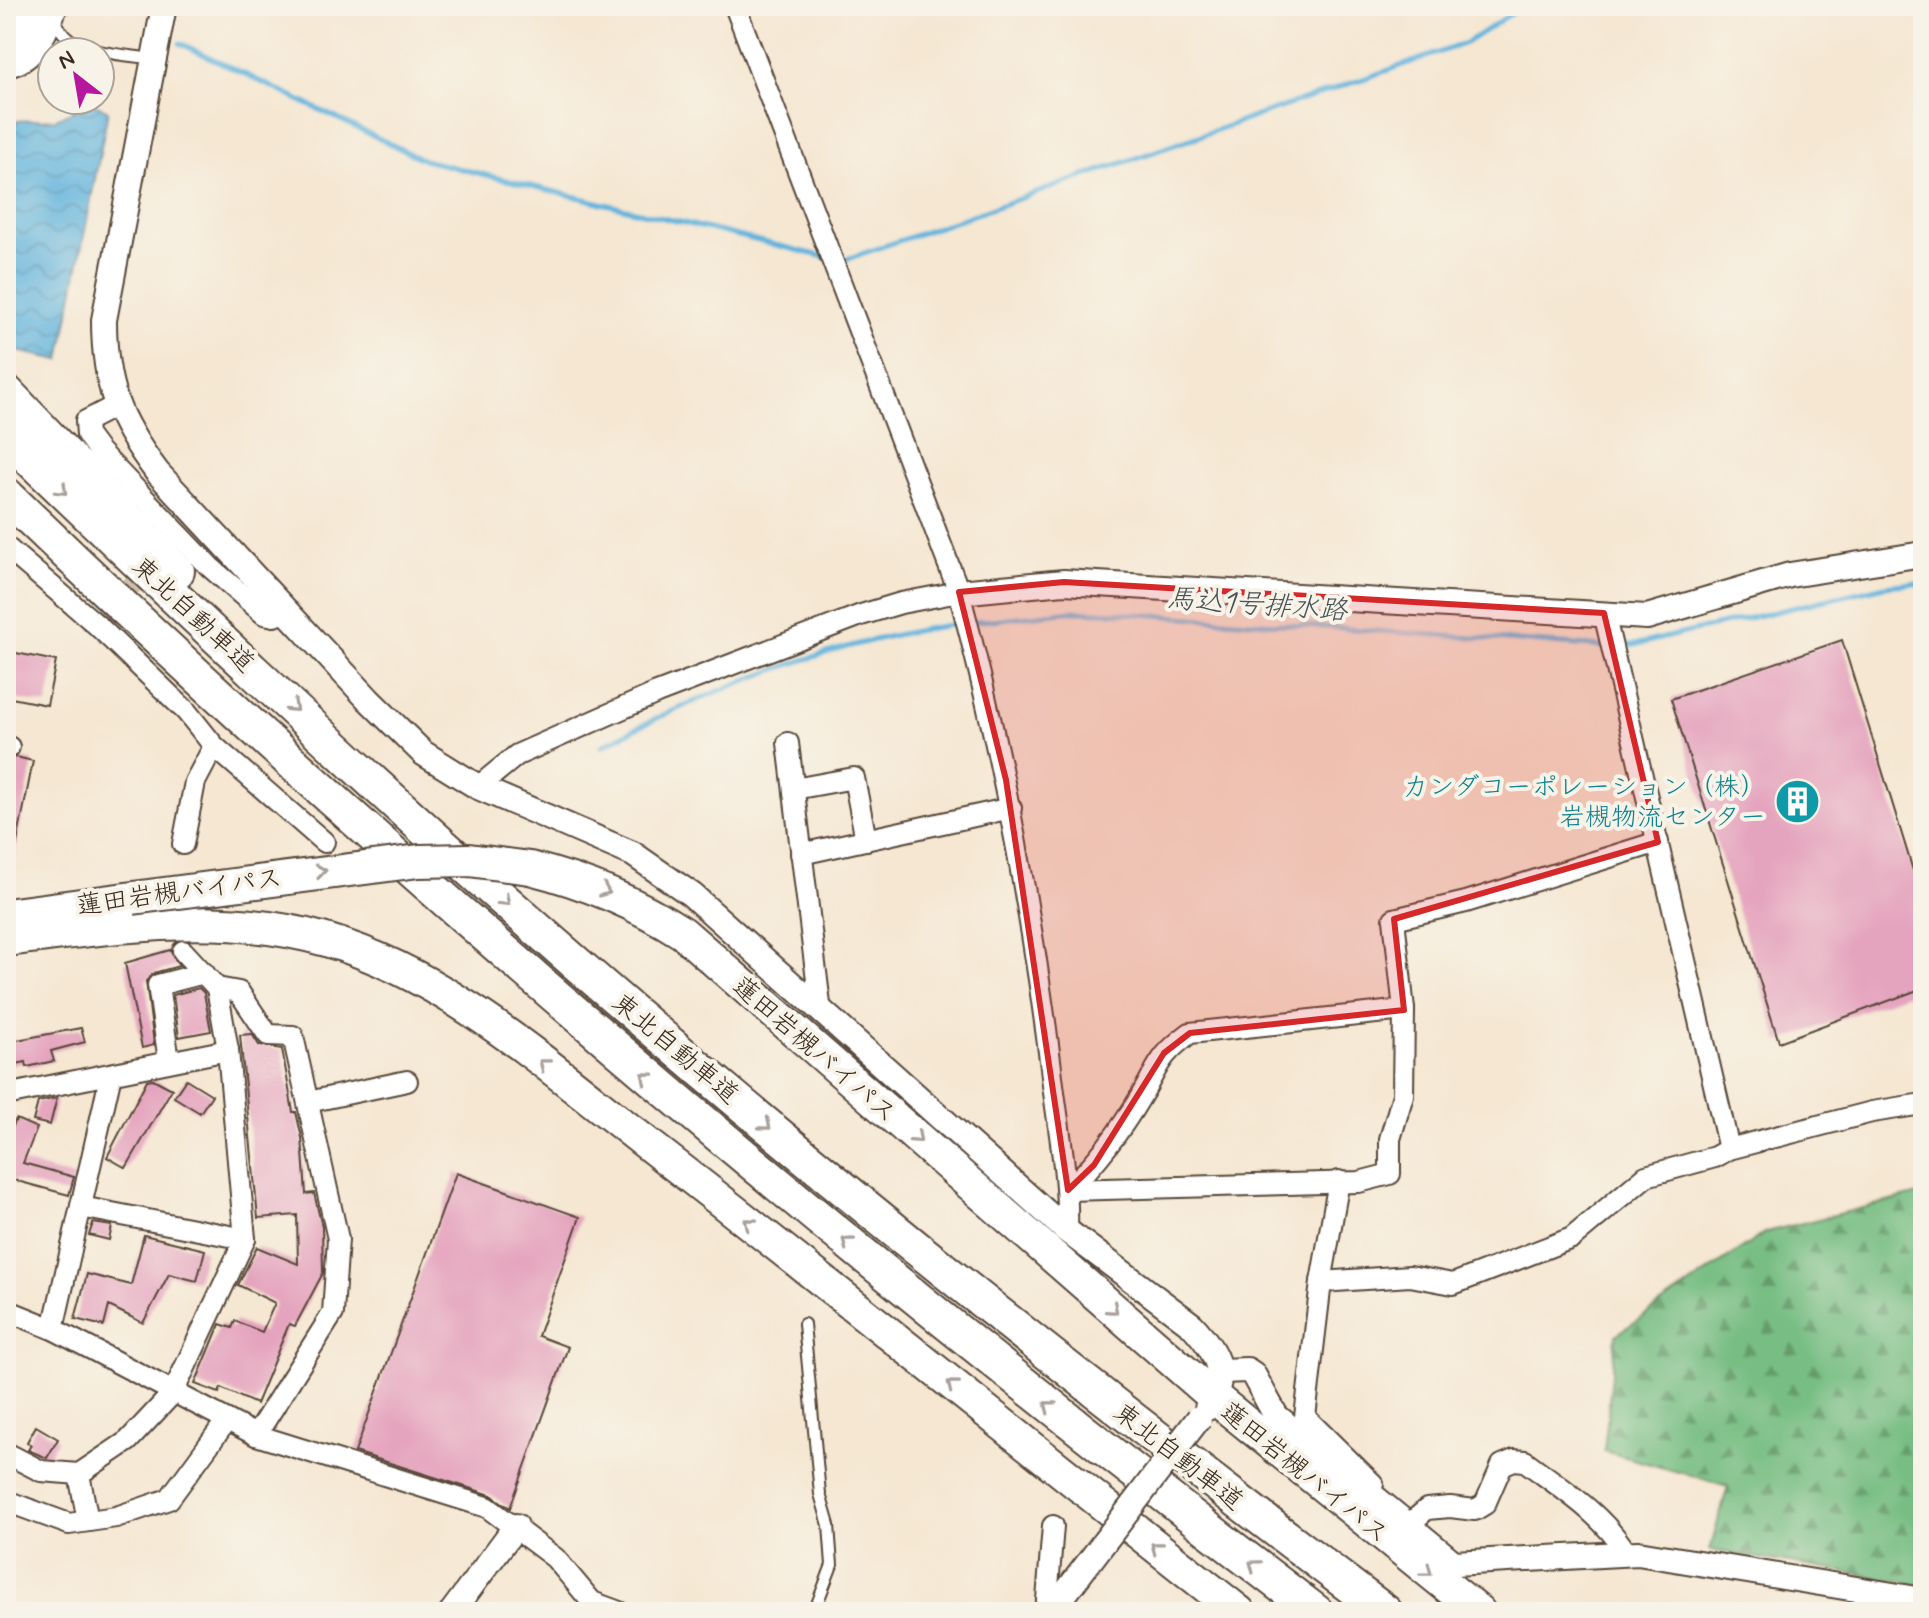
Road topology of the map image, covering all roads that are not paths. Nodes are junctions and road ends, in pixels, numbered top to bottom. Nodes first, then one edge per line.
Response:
1 (27, 6) edge
2 (52, 6) edge
3 (164, 6) edge
4 (735, 6) edge
5 (6, 31) edge
6 (152, 59) junction
7 (6, 60) edge
8 (6, 392) edge
9 (115, 406) junction
10 (6, 436) edge
11 (6, 495) edge
12 (6, 547) edge
13 (1923, 554) edge
14 (959, 592) junction
15 (287, 612) junction
16 (1604, 613) junction
17 (252, 670) junction
18 (788, 743) dead end
19 (214, 746) junction
20 (478, 787) junction
21 (794, 789) junction
22 (1011, 808) junction
23 (866, 840) junction
24 (324, 842) dead end
25 (1658, 842) junction
26 (183, 844) dead end
27 (801, 854) junction
28 (6, 915) edge
29 (6, 940) edge
30 (183, 951) dead end
31 (210, 981) junction
32 (1404, 1010) junction
33 (821, 1013) junction
34 (228, 1050) junction
35 (169, 1061) junction
36 (111, 1074) junction
37 (407, 1081) dead end
38 (6, 1095) edge
39 (308, 1102) junction
40 (1923, 1104) edge
41 (1729, 1149) junction
42 (1339, 1181) junction
43 (1068, 1190) junction
44 (81, 1207) junction
45 (1067, 1231) junction
46 (245, 1239) junction
47 (1321, 1282) junction
48 (6, 1310) edge
49 (804, 1324) dead end
50 (53, 1329) junction
51 (173, 1393) junction
52 (1212, 1396) junction
53 (227, 1420) junction
54 (256, 1435) junction
55 (6, 1453) edge
56 (79, 1474) junction
57 (6, 1501) edge
58 (1398, 1518) junction
59 (88, 1521) junction
60 (516, 1526) junction
61 (1053, 1526) dead end
62 (1627, 1554) junction
63 (1923, 1600) edge
64 (588, 1607) edge
65 (452, 1612) edge
66 (619, 1612) edge
67 (814, 1612) edge
68 (1048, 1612) edge
69 (1239, 1612) edge
70 (1316, 1612) edge
71 (1385, 1612) edge
72 (1479, 1612) edge

1 - 5 highway
2 - 6 lane
2 - 7 highway
3 - 6 street
4 - 14 street
6 - 9 street
8 - 17 highway
9 - 15 street
9 - 15 street
10 -> 17 highway, 東北自動車道
70 -> 11 highway, 東北自動車道
12 - 19 street
13 - 16 street
14 - 16 street
14 - 20 street
14 - 22 street
15 - 20 street
16 - 25 street
17 -> 71 highway, 東北自動車道
18 - 21 street
19 - 24 street
19 - 26 street
20 - 33 street
21 - 23 street
21 - 27 street
22 - 23 street
22 - 43 street
23 - 27 street
25 - 32 street
25 - 41 street
27 - 33 street
28 -> 52 highway, 蓮田岩槻バイパス, bridge
69 -> 29 highway, 蓮田岩槻バイパス
30 - 31 street
31 - 34 street
31 - 35 street
31 - 39 street
32 - 42 street
32 - 43 street
33 - 45 street
34 - 35 street
34 - 46 street
35 - 36 street
36 - 38 street
36 - 44 street
37 - 39 street
39 - 54 street
40 - 41 street
41 - 47 street
42 - 43 street
42 - 47 street
43 - 45 street
44 - 46 street
44 - 50 street
45 - 52 street
46 - 51 street
47 - 58 street
48 - 50 street
49 - 67 lane
50 - 51 street
51 - 53 street
51 - 56 street
52 - 58 street
52 - 68 street, bridge
52 -> 72 highway, 蓮田岩槻バイパス
53 - 54 street
53 - 59 street
54 - 60 street
55 - 56 street
56 - 59 street
57 - 59 street
58 - 62 street
58 - 62 street
60 - 64 street
60 - 65 street
61 - 68 street
62 - 63 street
64 - 66 street

